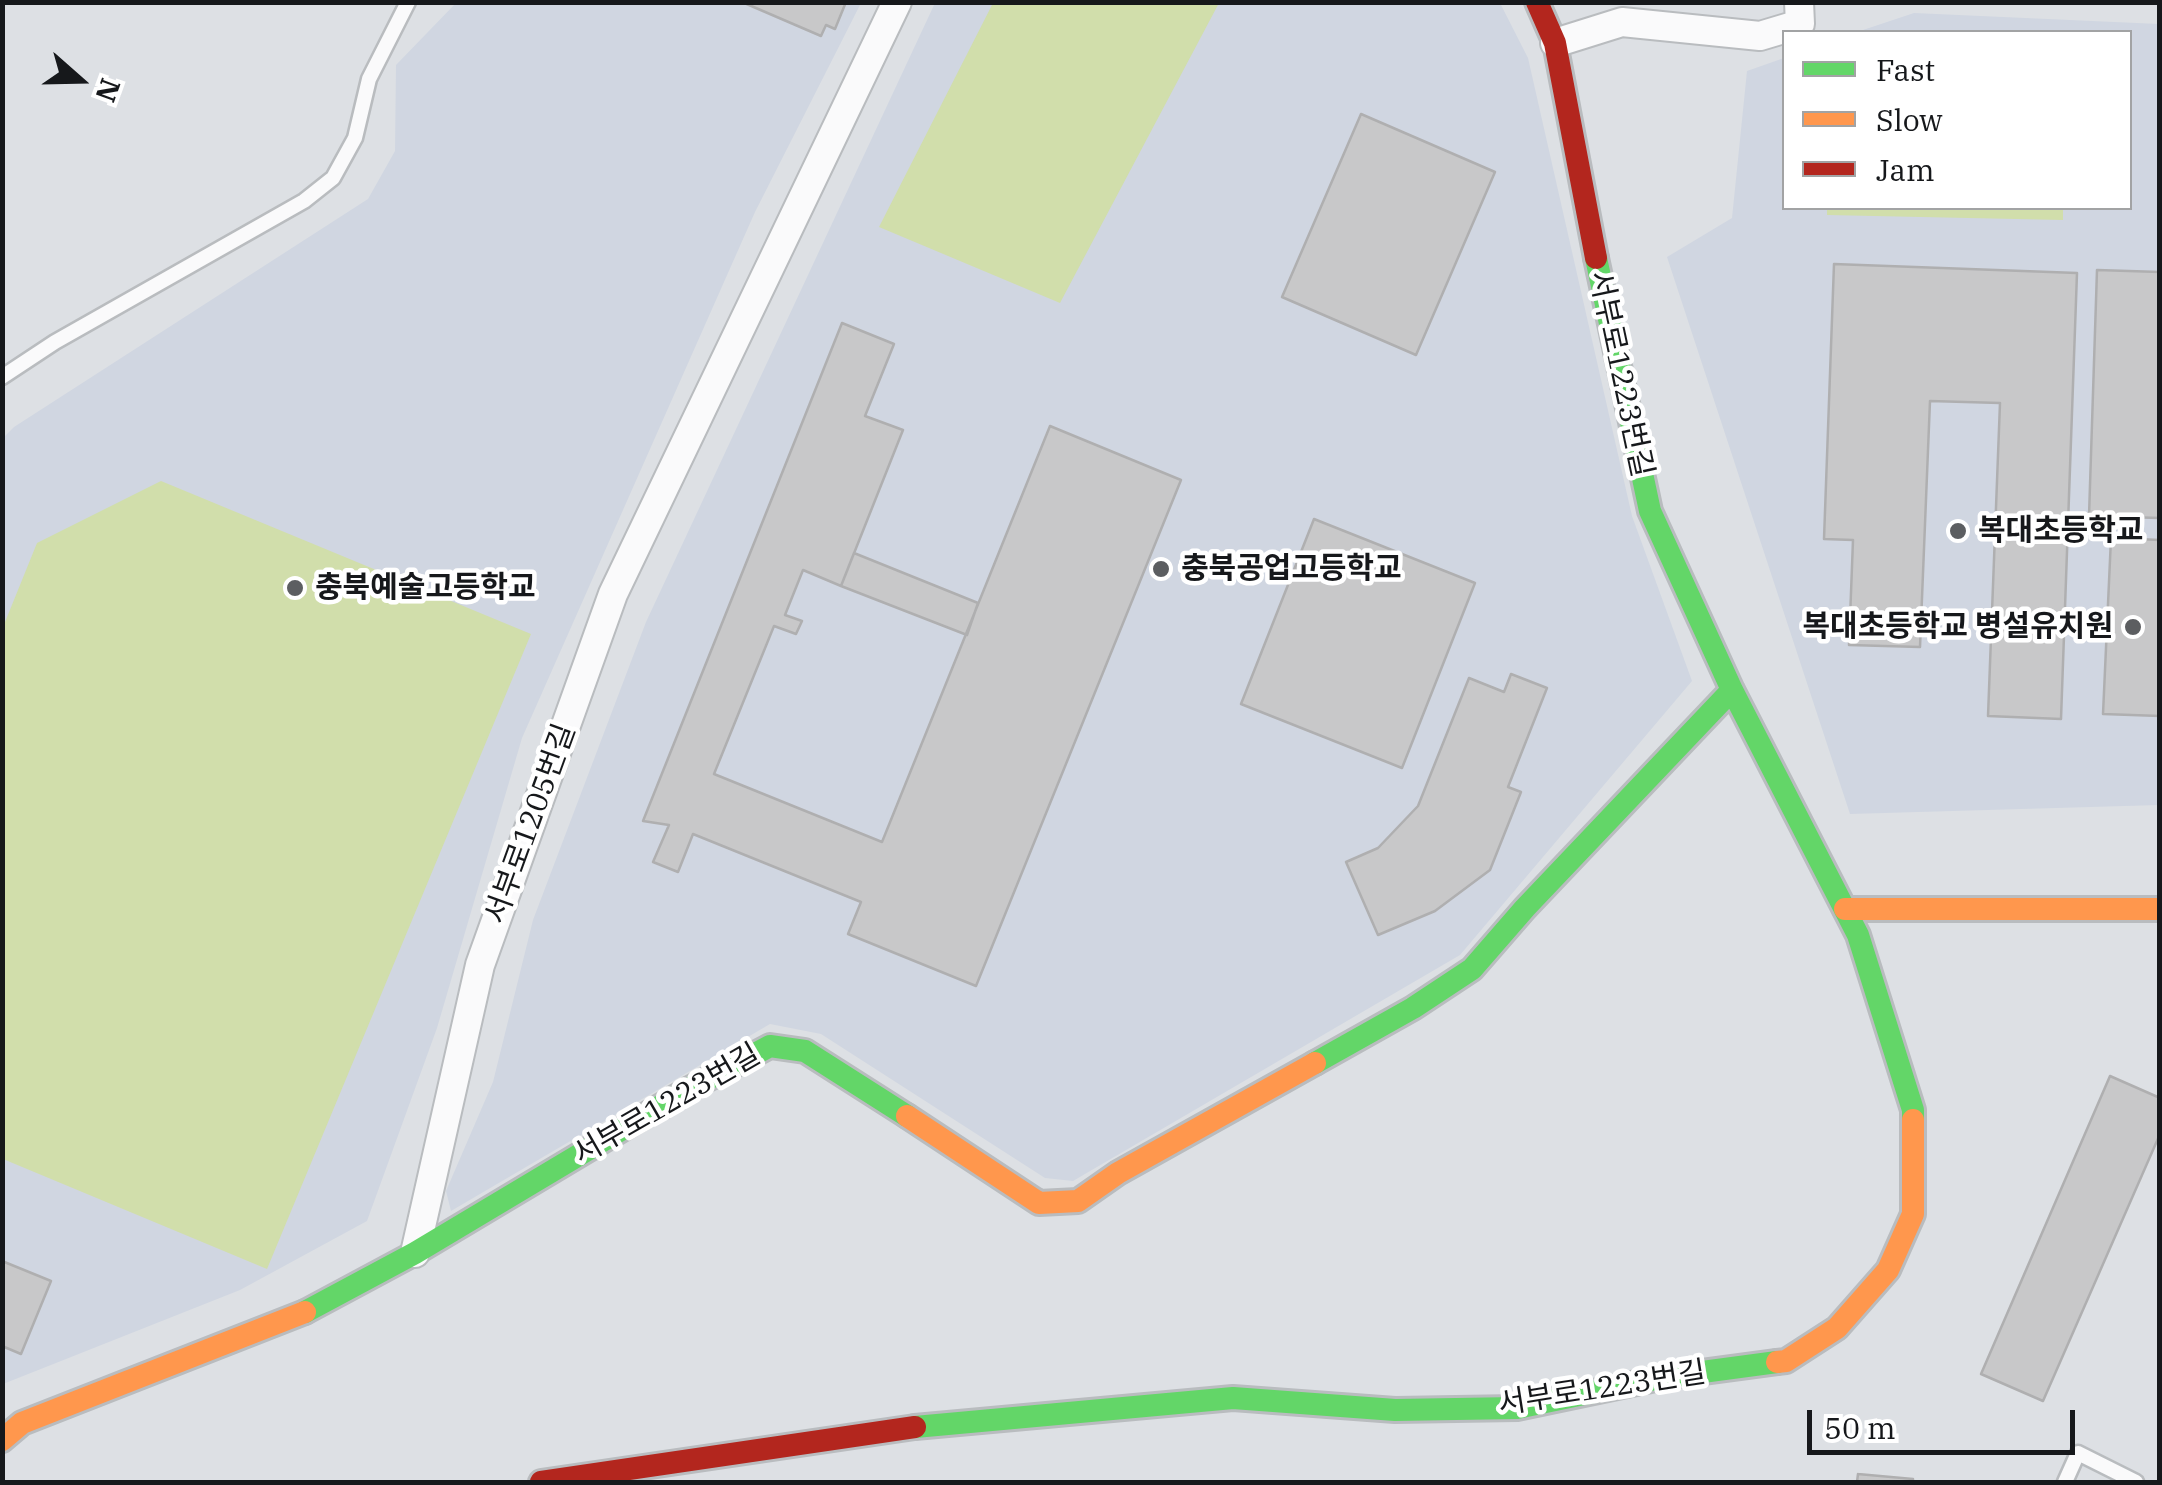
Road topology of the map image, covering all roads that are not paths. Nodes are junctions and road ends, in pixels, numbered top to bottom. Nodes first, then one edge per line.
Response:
1 (408, 2) edge
2 (897, 2) edge
3 (1537, 2) edge
4 (1799, 2) edge
5 (1554, 43) junction
6 (2, 376) edge
7 (1732, 690) junction
8 (1845, 909) junction
9 (2160, 909) edge
10 (415, 1253) junction
11 (2, 1440) edge
12 (541, 1482) edge
13 (2065, 1482) edge
14 (2136, 1482) edge

1 - 6 lane
2 - 10 street, 서부로1205번길
3 - 5 street, 서부로1223번길
4 - 5 street
5 - 7 street, 서부로1223번길
7 - 8 street, 서부로1223번길
7 - 10 street, 서부로1223번길
8 - 9 street
8 - 12 street, 서부로1223번길
10 - 11 street
13 - 14 lane

